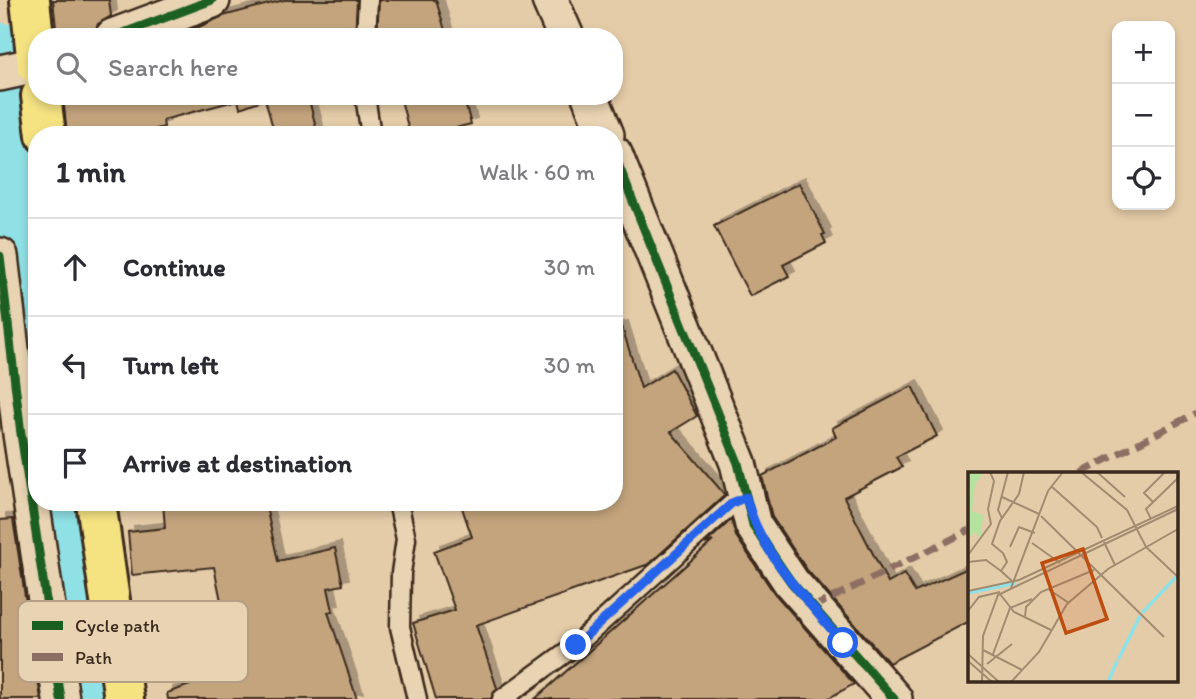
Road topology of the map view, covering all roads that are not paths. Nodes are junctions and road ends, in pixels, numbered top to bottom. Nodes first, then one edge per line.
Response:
1 (30, 0) edge
2 (212, 0) edge
3 (368, 0) edge
4 (550, 0) edge
5 (29, 28) edge
6 (137, 28) edge
7 (366, 28) edge
8 (562, 28) edge
9 (37, 105) edge
10 (366, 105) edge
11 (594, 105) edge
12 (43, 126) edge
13 (370, 126) edge
14 (602, 126) edge
15 (623, 176) edge
16 (0, 256) edge
17 (23, 436) edge
18 (28, 471) edge
19 (746, 497) junction
20 (34, 511) edge
21 (97, 511) edge
22 (400, 511) edge
23 (47, 601) edge
24 (110, 601) edge
25 (417, 699) edge
26 (502, 699) edge
27 (894, 699) edge

1 - 5 main road
2 - 6 street
3 - 7 lane
4 - 8 street
9 - 12 main road
10 - 13 lane
11 - 14 street
15 - 19 street
16 - 17 street
17 - 18 street
19 - 26 lane
19 - 27 street
20 - 23 street
21 - 24 main road
22 - 25 lane

